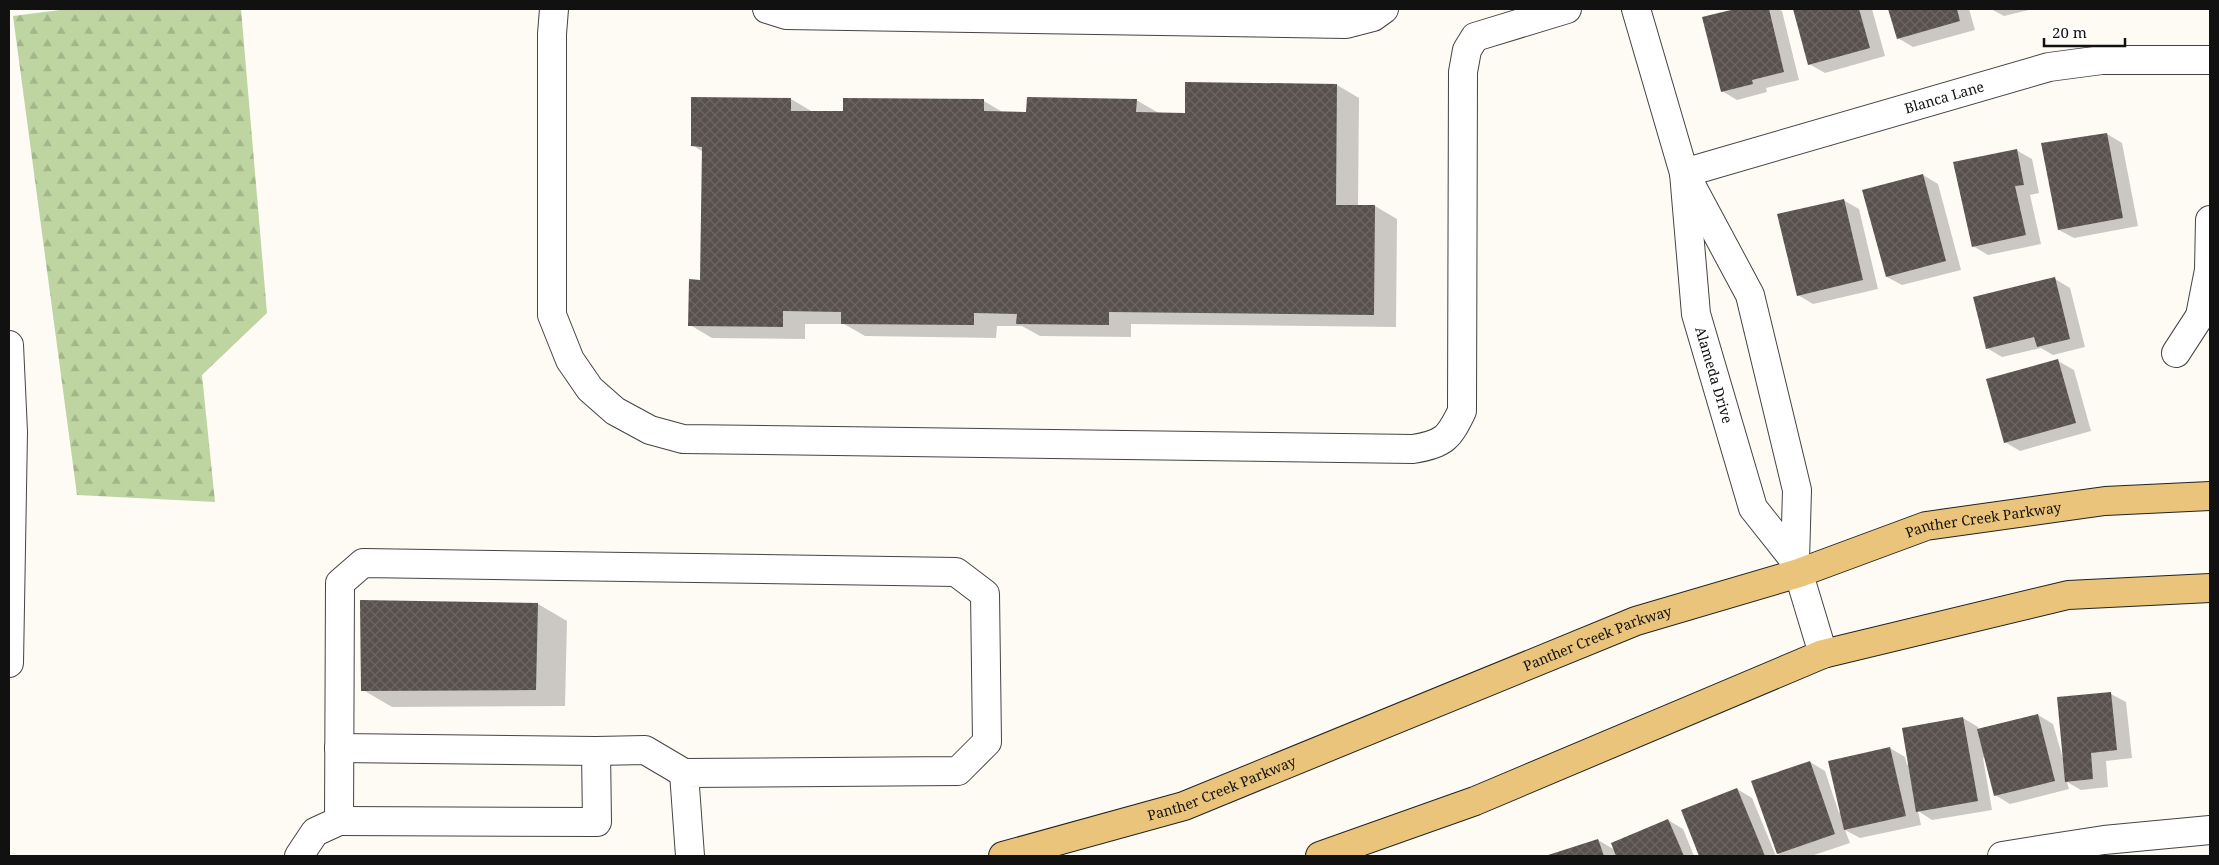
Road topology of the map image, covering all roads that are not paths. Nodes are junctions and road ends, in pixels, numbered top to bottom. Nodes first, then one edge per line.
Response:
1 (554, 9) edge
2 (767, 9) edge
3 (1384, 9) edge
4 (1567, 9) edge
5 (1636, 9) edge
6 (2210, 60) edge
7 (1684, 173) junction
8 (2210, 220) edge
9 (9, 345) edge
10 (2176, 353) dead end
11 (2210, 496) edge
12 (1797, 567) junction
13 (2210, 588) edge
14 (1823, 654) junction
15 (9, 663) edge
16 (339, 748) junction
17 (596, 751) junction
18 (684, 773) junction
19 (339, 821) junction
20 (2210, 830) edge
21 (2176, 845) edge
22 (298, 856) edge
23 (690, 856) edge
24 (1003, 856) edge
25 (1320, 856) edge
26 (2002, 856) edge

1 - 4 street
2 - 3 street
5 - 7 street, Alameda Drive
6 - 7 street, Blanca Lane
7 - 12 street, Alameda Drive
7 - 12 street, Alameda Drive
8 - 10 street
9 - 15 street
11 - 12 main road, Panther Creek Parkway
12 - 14 street, Alameda Drive
12 - 24 main road, Panther Creek Parkway
13 - 14 main road
14 - 25 main road
16 - 17 street
16 - 18 street
16 - 19 street
17 - 18 street
17 - 19 street
18 - 23 street
19 - 22 street
20 - 21 street
21 - 26 street

